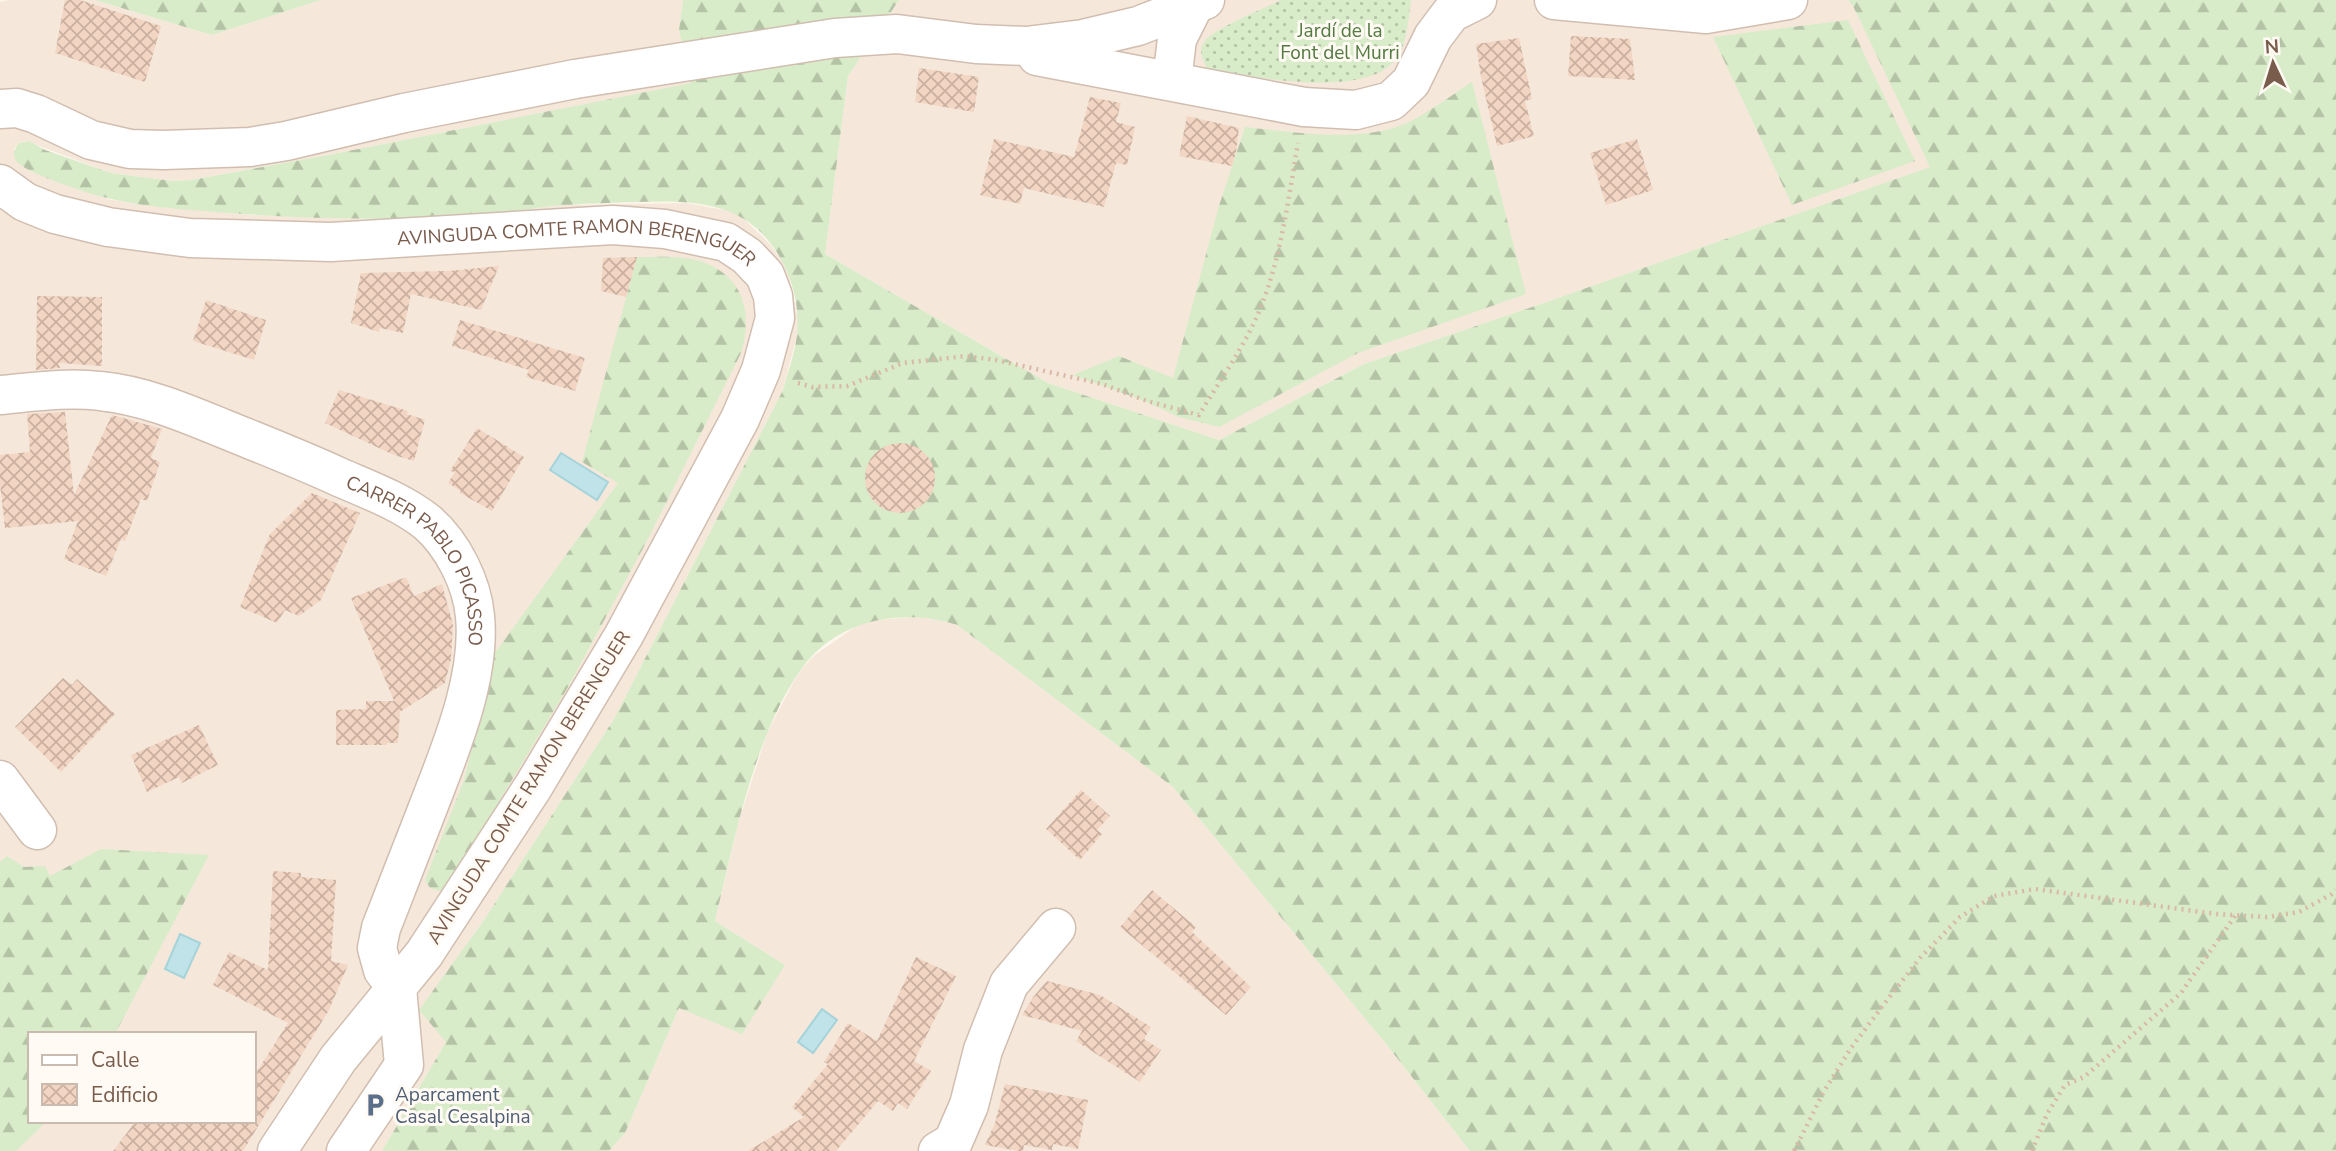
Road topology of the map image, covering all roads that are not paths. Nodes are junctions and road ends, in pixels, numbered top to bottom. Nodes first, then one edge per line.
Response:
1 (1477, 0) edge
2 (1554, 0) edge
3 (1779, 1) edge
4 (1199, 2) edge
5 (976, 44) junction
6 (1172, 81) junction
7 (0, 109) edge
8 (0, 184) edge
9 (0, 395) edge
10 (0, 780) edge
11 (37, 830) dead end
12 (1056, 928) dead end
13 (397, 988) junction
14 (277, 1151) edge
15 (345, 1151) edge
16 (938, 1151) edge

1 - 6 street
2 - 3 street
4 - 5 street
4 - 6 street
5 - 6 street
5 - 7 street
8 - 13 street, AVINGUDA COMTE RAMON BERENGUER
9 - 13 street, CARRER PABLO PICASSO
10 - 11 street
12 - 16 street
13 - 14 street, AVINGUDA COMTE RAMON BERENGUER
13 - 15 street

